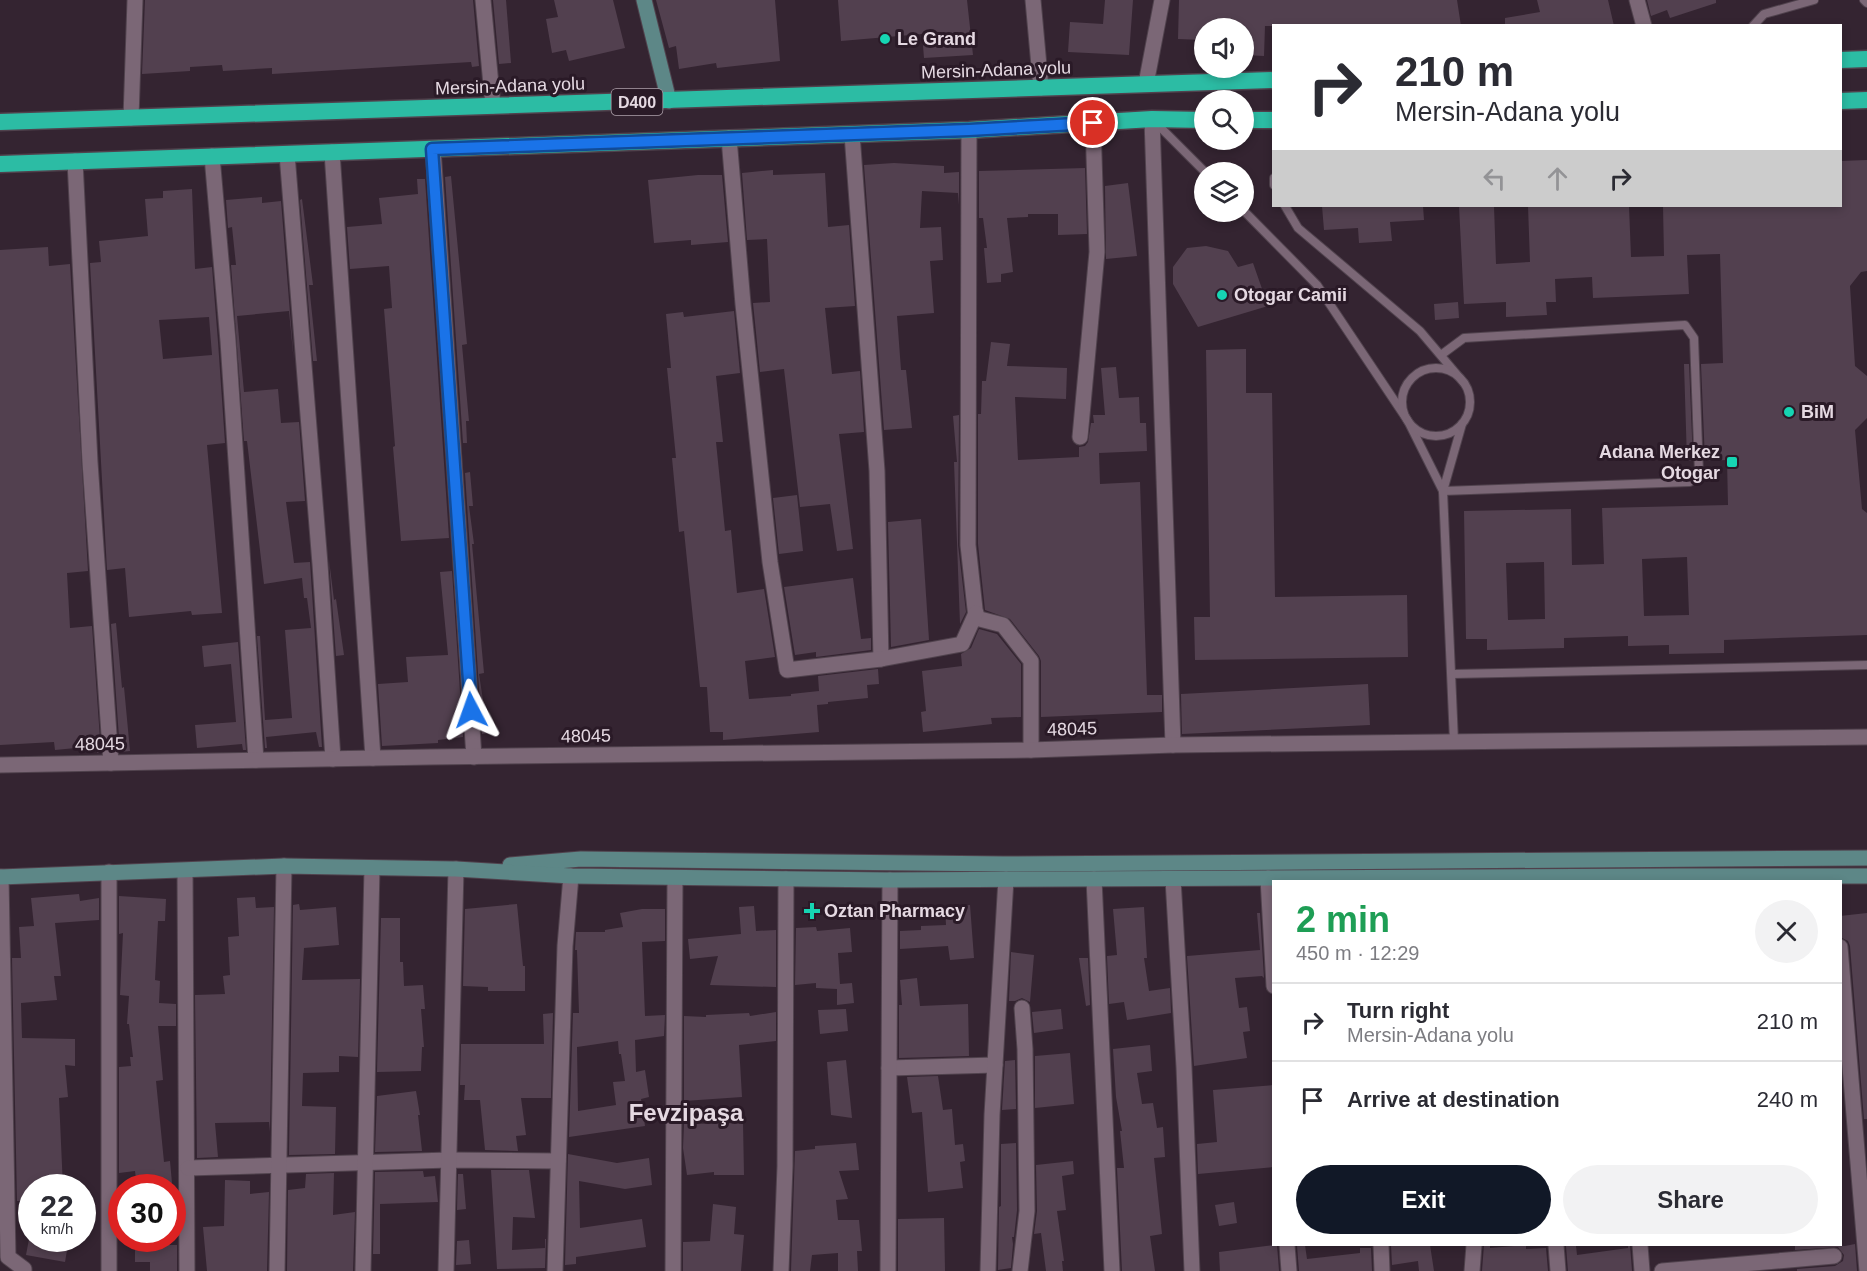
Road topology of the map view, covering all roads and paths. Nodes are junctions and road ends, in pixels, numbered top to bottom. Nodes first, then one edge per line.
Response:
1 (135, 0) edge
2 (483, 0) edge
3 (644, 0) edge
4 (1033, 0) edge
5 (1162, 0) edge
6 (1637, 0) edge
7 (1814, 0) edge
8 (1864, 0) edge
9 (1867, 3) edge
10 (1643, 24) edge
11 (1755, 24) edge
12 (1867, 59) edge
13 (1842, 60) edge
14 (1272, 80) edge
15 (1146, 84) junction
16 (1041, 88) junction
17 (1867, 100) edge
18 (669, 101) junction
19 (1842, 101) edge
20 (493, 106) junction
21 (130, 118) junction
22 (1152, 119) junction
23 (1194, 120) edge
24 (1254, 120) edge
25 (1272, 120) edge
26 (0, 122) edge
27 (1093, 123) junction
28 (969, 130) junction
29 (852, 134) junction
30 (729, 138) junction
31 (432, 149) junction
32 (332, 152) junction
33 (287, 154) junction
34 (212, 156) junction
35 (75, 161) junction
36 (1195, 162) edge
37 (0, 164) edge
38 (1286, 207) edge
39 (1254, 221) edge
40 (1441, 356) junction
41 (1464, 383) junction
42 (1408, 421) junction
43 (1462, 424) junction
44 (1080, 437) dead end
45 (1443, 491) junction
46 (976, 613) junction
47 (881, 658) junction
48 (1867, 665) edge
49 (1452, 674) junction
50 (1867, 737) edge
51 (1454, 741) junction
52 (1173, 745) junction
53 (1031, 750) junction
54 (474, 757) junction
55 (373, 758) junction
56 (333, 759) junction
57 (256, 760) junction
58 (111, 763) junction
59 (0, 765) edge
60 (1867, 858) edge
61 (284, 866) junction
62 (372, 868) junction
63 (456, 869) junction
64 (185, 871) junction
65 (109, 872) junction
66 (571, 876) junction
67 (1867, 876) edge
68 (0, 877) edge
69 (675, 878) junction
70 (1268, 878) junction
71 (786, 879) junction
72 (1006, 879) junction
73 (1094, 879) junction
74 (1173, 879) junction
75 (1470, 879) edge
76 (1549, 879) edge
77 (1625, 879) edge
78 (1676, 879) edge
79 (1796, 879) edge
80 (1835, 879) edge
81 (890, 880) junction
82 (1353, 880) edge
83 (1272, 950) edge
84 (1842, 971) edge
85 (1022, 1008) dead end
86 (995, 1065) junction
87 (889, 1068) junction
88 (449, 1160) junction
89 (558, 1161) junction
90 (366, 1163) junction
91 (279, 1166) junction
92 (188, 1168) junction
93 (4, 1243) edge
94 (1287, 1246) edge
95 (1381, 1246) edge
96 (1474, 1246) edge
97 (1556, 1246) edge
98 (1640, 1246) edge
99 (1834, 1256) dead end
100 (1794, 1265) edge
101 (1690, 1270) edge
102 (24, 1271) edge
103 (110, 1271) edge
104 (187, 1271) edge
105 (277, 1271) edge
106 (363, 1271) edge
107 (446, 1271) edge
108 (555, 1271) edge
109 (673, 1271) edge
110 (781, 1271) edge
111 (888, 1271) edge
112 (988, 1271) edge
113 (1020, 1271) edge
114 (1112, 1271) edge
115 (1192, 1271) edge
116 (1288, 1271) edge
117 (1382, 1271) edge
118 (1472, 1271) edge
119 (1558, 1271) edge
120 (1642, 1271) edge
121 (1662, 1271) edge
122 (1867, 1271) edge

1 - 21 street
2 - 20 street
3 - 18 main road
4 - 16 street
5 - 15 street
6 - 10 street
7 - 11 lane
8 - 9 lane
12 - 13 highway
14 - 15 highway, Mersin-Adana yolu / D400
15 - 16 highway, Mersin-Adana yolu / D400
16 - 18 highway, Mersin-Adana yolu / D400
17 - 19 highway
18 - 20 highway, Mersin-Adana yolu / D400
20 - 21 highway, Mersin-Adana yolu / D400
21 - 26 highway, Mersin-Adana yolu / D400
22 - 23 highway, D400
22 - 27 highway, D400
22 - 36 lane
22 - 52 street
24 - 25 highway
27 - 28 highway, D400
27 - 44 street
28 - 29 highway, D400
28 - 46 street
29 - 30 highway, D400
29 - 47 street
30 - 31 highway, D400
30 - 47 street
31 - 32 highway, D400
31 - 54 street
32 - 33 highway, D400
32 - 55 street
33 - 34 highway, D400
33 - 56 street
34 - 35 highway, D400
34 - 57 street
35 - 37 highway, D400
35 - 58 street
38 - 40 lane
39 - 42 lane
40 - 41 lane
40 - 45 lane
41 - 42 lane
41 - 43 lane
42 - 43 lane
42 - 45 lane
43 - 45 lane
45 - 49 lane
46 - 47 street
46 - 53 street
48 - 49 lane
49 - 51 lane
50 - 51 street, 48045
51 - 52 street, 48045
52 - 53 street, 48045
53 - 54 street, 48045
54 - 55 street, 48045
55 - 56 street, 48045
56 - 57 street, 48045
57 - 58 street, 48045
58 - 59 street, 48045
60 - 63 main road
61 - 62 main road
61 - 64 main road
61 - 91 street
62 - 63 main road
62 - 90 street
63 - 66 main road
63 - 88 street
64 - 65 main road
64 - 92 street
65 - 68 main road
65 - 103 street
66 - 69 main road
66 - 89 street
67 - 80 main road
68 - 93 street
69 - 71 main road
69 - 109 street
70 - 74 main road
70 - 82 main road
70 - 83 street
71 - 81 main road
71 - 110 street
72 - 73 main road
72 - 81 main road
72 - 86 street
73 - 74 main road
73 - 114 street
74 - 115 street
75 - 76 main road
75 - 82 main road
76 - 77 main road
77 - 78 main road
78 - 79 main road
79 - 80 main road
81 - 87 street
84 - 122 street
85 - 113 street
86 - 87 street
86 - 112 street
87 - 111 street
88 - 89 street
88 - 90 street
88 - 107 street
89 - 108 street
90 - 91 street
90 - 106 street
91 - 92 street
91 - 105 street
92 - 104 street
93 - 102 street
94 - 116 street
95 - 117 street
96 - 118 street
97 - 119 street
98 - 120 street
99 - 100 street
100 - 101 street
101 - 121 street

